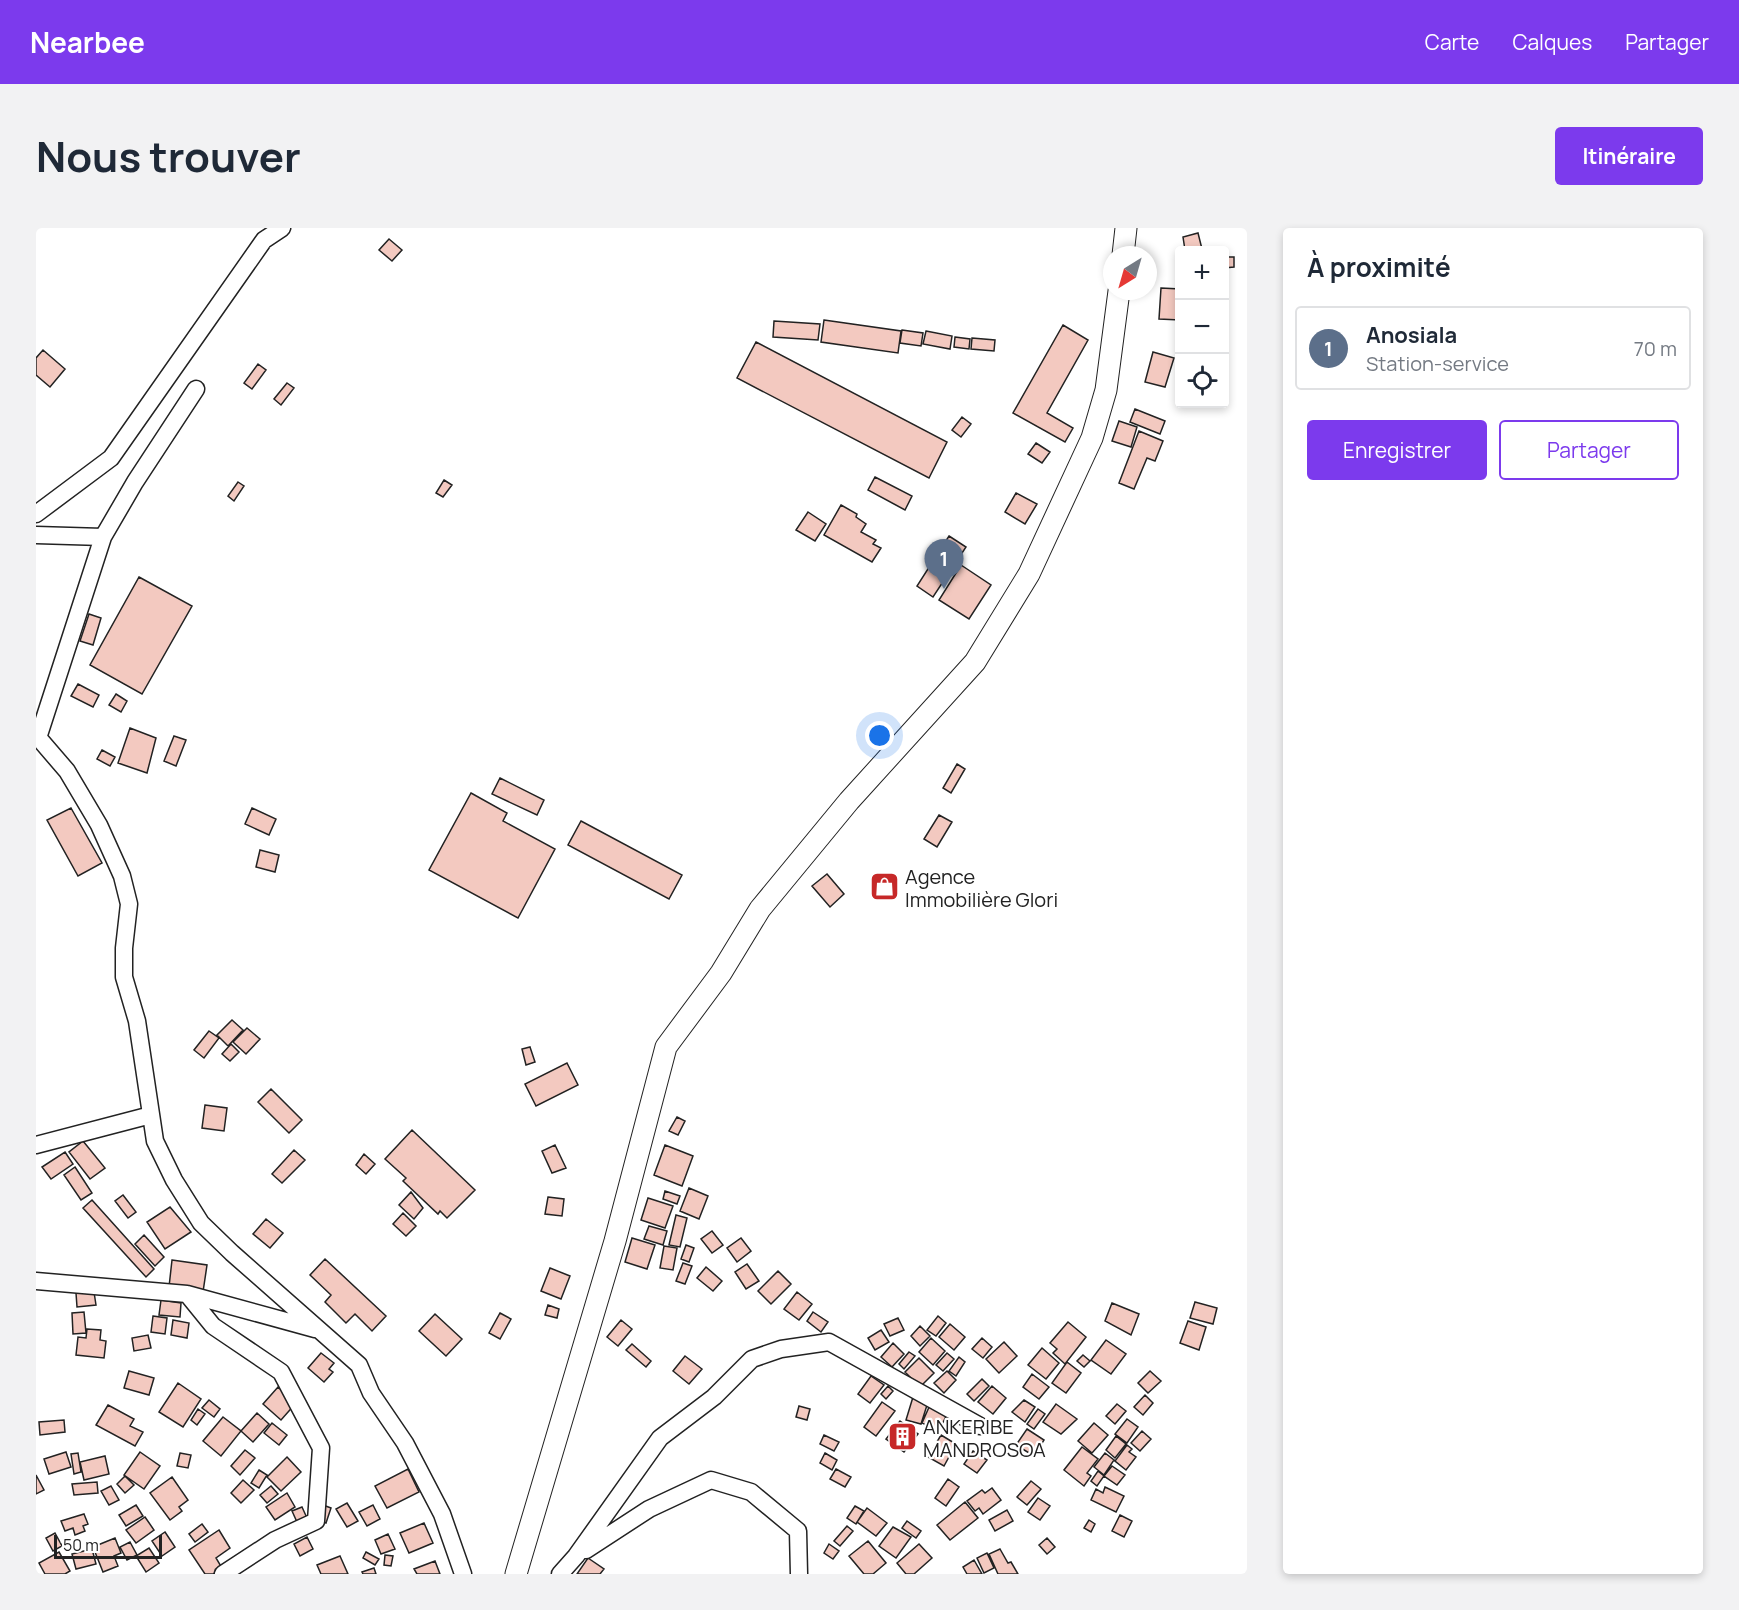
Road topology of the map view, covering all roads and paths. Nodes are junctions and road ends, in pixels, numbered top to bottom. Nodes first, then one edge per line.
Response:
1 (282, 228) edge
2 (1126, 228) edge
3 (1124, 246) edge
4 (1118, 300) edge
5 (196, 389) dead end
6 (36, 514) edge
7 (36, 535) edge
8 (103, 537) junction
9 (37, 736) edge
10 (150, 1115) junction
11 (36, 1145) edge
12 (36, 1281) edge
13 (187, 1294) junction
14 (320, 1330) junction
15 (980, 1426) dead end
16 (576, 1556) junction
17 (223, 1574) edge
18 (463, 1574) edge
19 (516, 1574) edge
20 (560, 1574) edge
21 (799, 1574) edge

1 - 6 street
2 - 3 main road
4 - 19 main road
5 - 8 street
7 - 8 street
8 - 9 street
9 - 10 street
10 - 11 street
10 - 14 street
12 - 13 street
13 - 14 street
13 - 17 street
14 - 18 street
15 - 16 street
16 - 20 street
16 - 21 street

